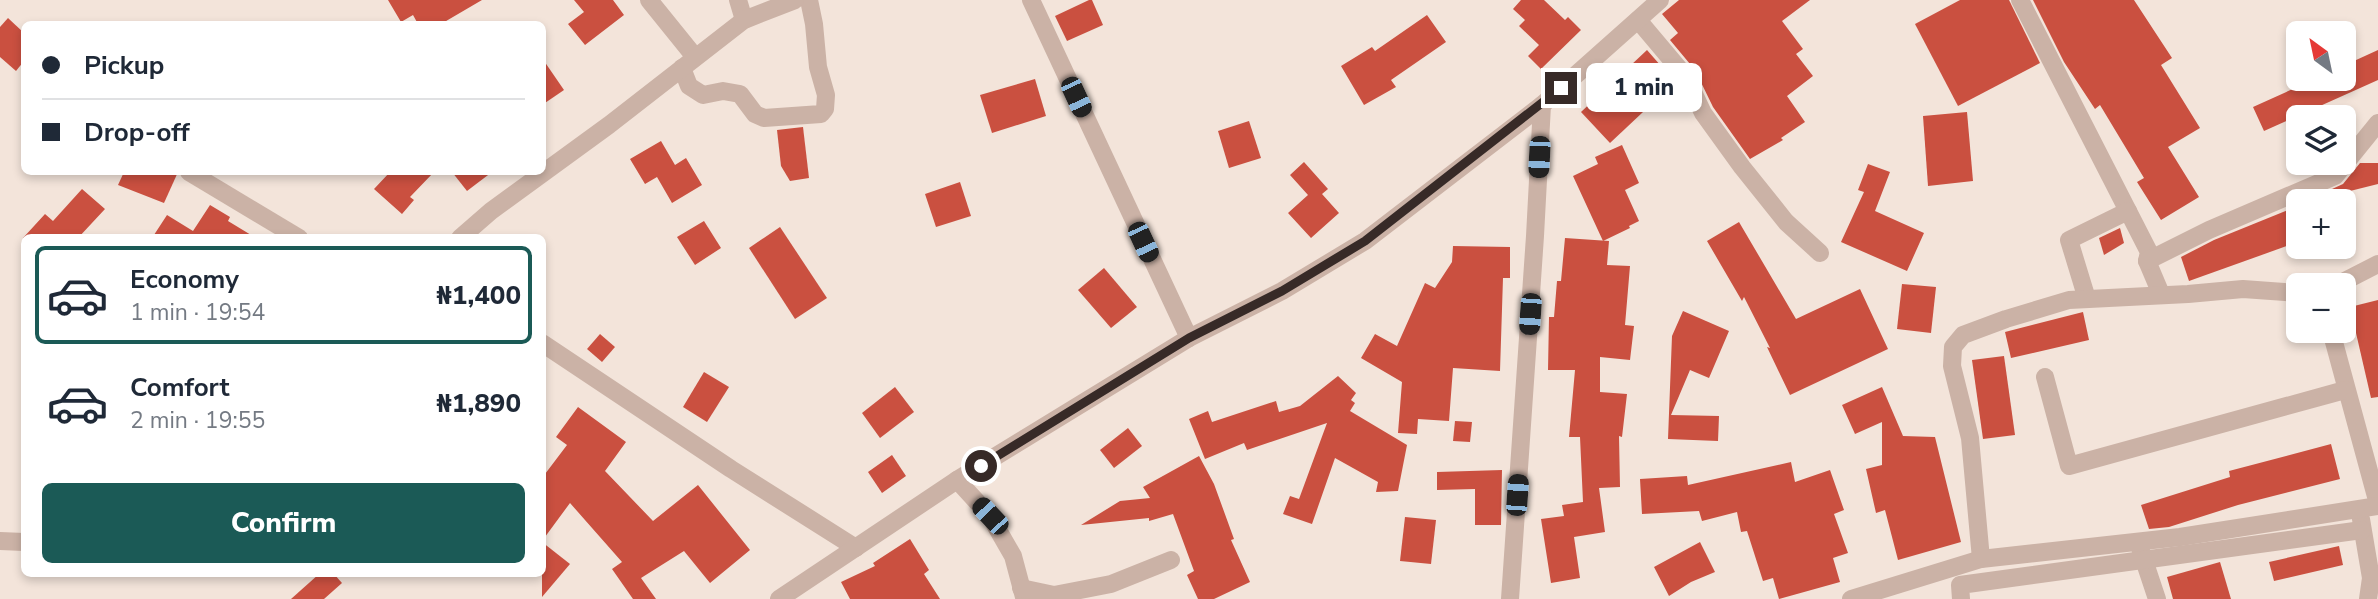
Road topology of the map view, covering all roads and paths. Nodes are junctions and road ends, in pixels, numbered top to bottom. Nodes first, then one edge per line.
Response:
1 (649, 0) edge
2 (738, 0) edge
3 (795, 0) edge
4 (809, 0) edge
5 (1031, 0) edge
6 (1660, 0) edge
7 (2020, 0) edge
8 (744, 20) junction
9 (1638, 20) junction
10 (689, 63) junction
11 (1542, 105) junction
12 (2378, 123) edge
13 (546, 171) edge
14 (194, 175) edge
15 (540, 175) edge
16 (2128, 211) junction
17 (292, 234) edge
18 (465, 234) edge
19 (1820, 253) dead end
20 (2147, 261) junction
21 (2378, 264) edge
22 (2356, 275) edge
23 (2286, 292) edge
24 (2161, 294) junction
25 (2087, 299) junction
26 (1189, 338) junction
27 (2334, 343) edge
28 (546, 346) edge
29 (2045, 377) dead end
30 (2345, 390) junction
31 (957, 480) junction
32 (2378, 505) edge
33 (2359, 509) junction
34 (2362, 530) junction
35 (0, 541) edge
36 (2138, 541) junction
37 (21, 542) edge
38 (856, 548) junction
39 (1171, 559) dead end
40 (1981, 559) junction
41 (2144, 559) junction
42 (1023, 593) edge
43 (779, 599) edge
44 (1510, 599) edge
45 (1851, 599) edge
46 (1961, 599) edge
47 (2157, 599) edge
48 (2368, 599) edge

1 - 10 street
2 - 8 street
3 - 8 street
4 - 10 street
5 - 26 street
6 - 9 street
7 - 16 street
8 - 10 street
9 - 11 street
9 - 19 street
10 - 13 street
11 - 26 street
11 - 44 street
12 - 20 street
14 - 17 street
15 - 18 street
16 - 20 street
16 - 25 street
20 - 24 street
21 - 22 street
23 - 24 street
24 - 25 street
25 - 40 street
26 - 31 street
27 - 30 street
28 - 38 street
29 - 30 street
30 - 32 street
31 - 38 street
31 - 42 street
32 - 33 street
33 - 34 street
33 - 36 street
34 - 41 street
34 - 48 street
35 - 37 street
36 - 40 street
36 - 41 street
38 - 43 street
39 - 42 street
40 - 45 street
41 - 46 street
41 - 47 street

